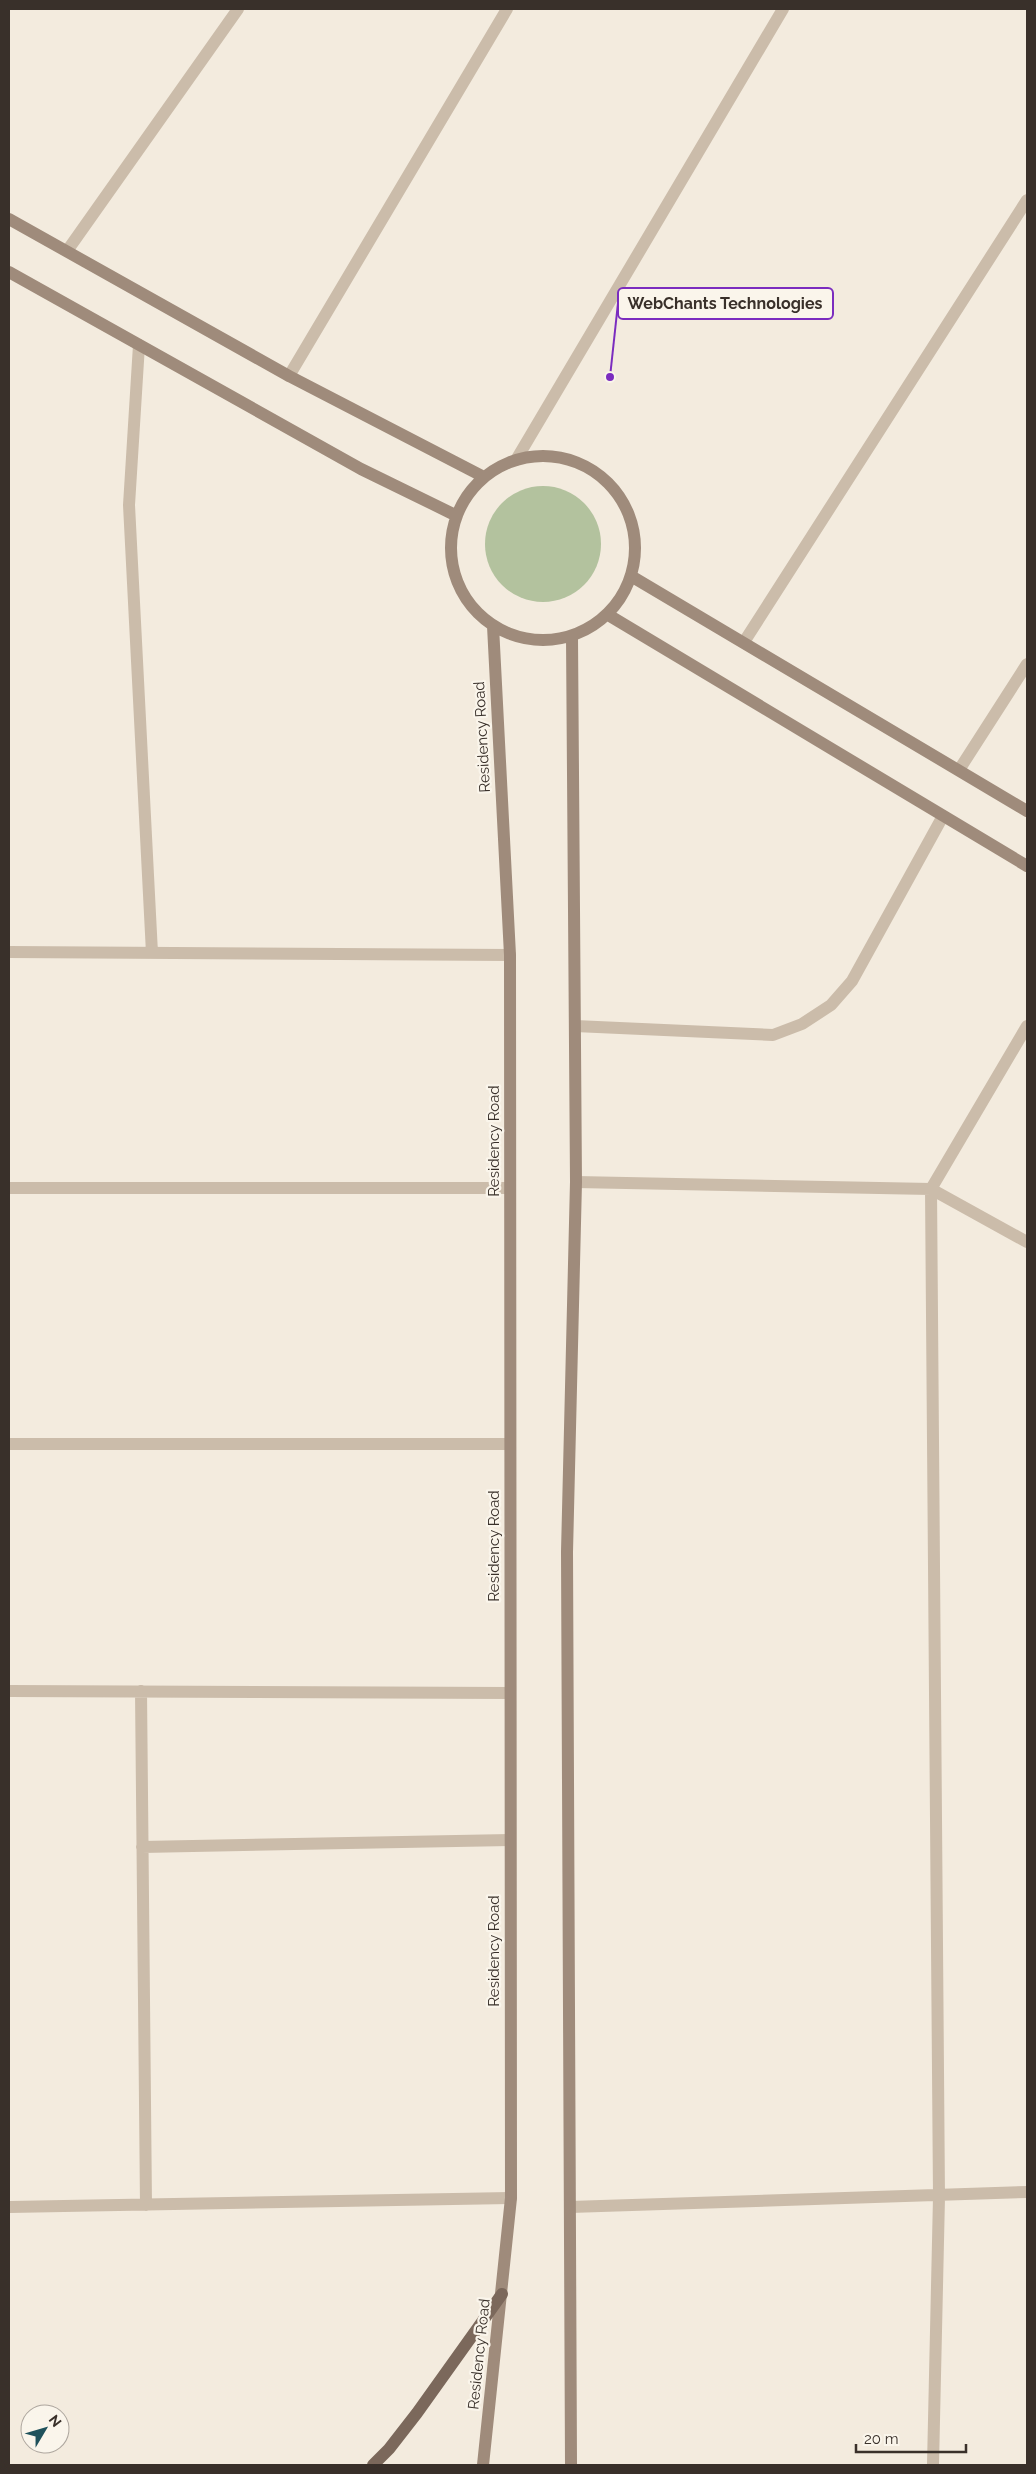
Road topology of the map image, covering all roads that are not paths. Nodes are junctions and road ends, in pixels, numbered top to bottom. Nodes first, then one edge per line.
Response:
1 (238, 9) edge
2 (507, 9) edge
3 (783, 9) edge
4 (1027, 200) edge
5 (9, 219) edge
6 (67, 251) junction
7 (9, 272) edge
8 (139, 345) junction
9 (289, 376) junction
10 (516, 460) junction
11 (484, 477) junction
12 (455, 515) junction
13 (631, 576) junction
14 (610, 616) junction
15 (493, 626) junction
16 (572, 636) junction
17 (744, 642) junction
18 (1027, 664) edge
19 (959, 770) junction
20 (1027, 812) edge
21 (943, 816) junction
22 (1027, 866) edge
23 (9, 952) edge
24 (152, 953) junction
25 (510, 955) junction
26 (575, 1026) junction
27 (1027, 1026) edge
28 (576, 1182) junction
29 (9, 1188) edge
30 (510, 1188) junction
31 (932, 1189) junction
32 (1027, 1242) edge
33 (9, 1444) edge
34 (510, 1444) junction
35 (9, 1691) edge
36 (141, 1691) junction
37 (510, 1693) junction
38 (510, 1840) junction
39 (142, 1847) junction
40 (1027, 2192) edge
41 (939, 2197) junction
42 (511, 2198) junction
43 (146, 2205) junction
44 (9, 2207) edge
45 (570, 2207) junction
46 (502, 2294) junction
47 (373, 2465) edge
48 (483, 2465) edge
49 (571, 2465) edge
50 (933, 2465) edge

1 - 6 street
2 - 9 street
3 - 10 street
4 - 17 street
5 - 6 main road
6 - 9 main road
7 - 8 main road
8 - 12 main road
8 - 24 street
9 - 11 main road
10 - 11 main road
10 - 13 main road
11 - 12 main road
12 - 15 main road
13 - 14 main road
13 - 17 main road
14 - 16 main road
14 - 21 main road
15 - 16 main road
15 - 25 main road, Residency Road
16 - 26 main road
17 - 19 main road
18 - 19 street
19 - 20 main road
21 - 22 main road
21 - 26 street
23 - 24 street
24 - 25 street
25 - 30 main road, Residency Road
26 - 28 main road
27 - 31 street
28 - 31 street
28 - 45 main road
29 - 30 street
30 - 34 main road, Residency Road
31 - 32 street
31 - 41 street
33 - 34 street
34 - 37 main road, Residency Road
35 - 36 street
36 - 37 street
36 - 39 street
37 - 38 main road, Residency Road
38 - 39 street
38 - 42 main road, Residency Road
39 - 43 street
40 - 41 street
41 - 45 street
41 - 50 street
42 - 43 street
42 - 46 main road, Residency Road
43 - 44 street
45 - 49 main road
46 - 47 main road
46 - 48 main road, Residency Road

